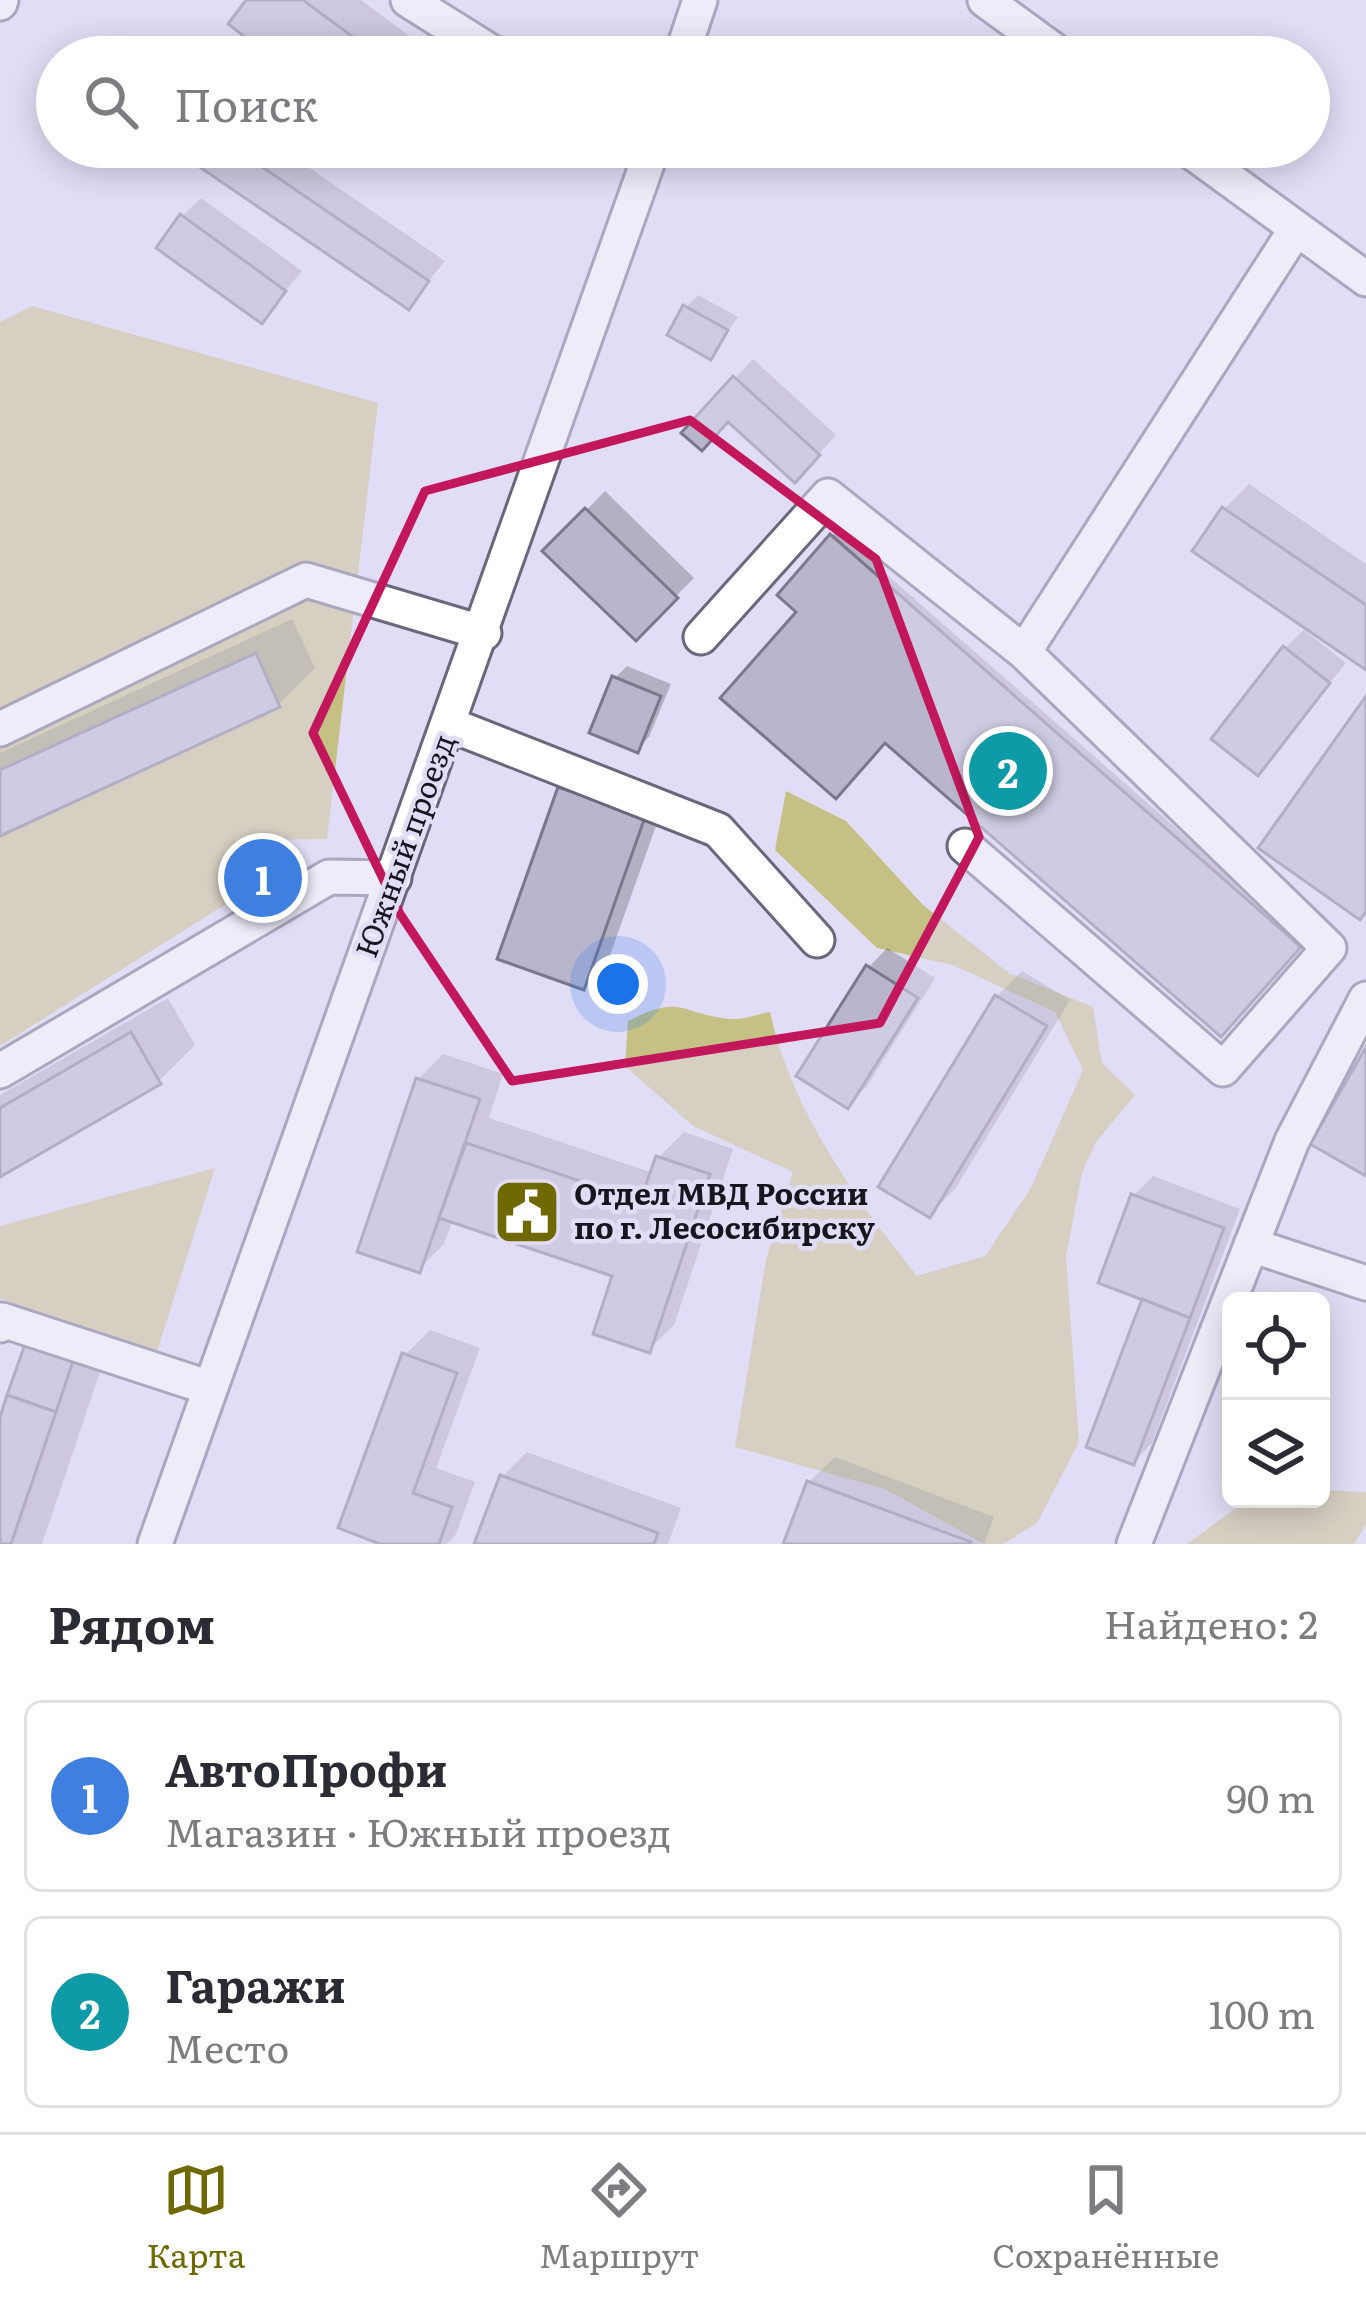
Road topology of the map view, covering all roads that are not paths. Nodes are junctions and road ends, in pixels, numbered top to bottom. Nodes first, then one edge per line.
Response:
1 (408, 0) edge
2 (700, 0) edge
3 (985, 0) edge
4 (465, 36) edge
5 (688, 36) edge
6 (1034, 36) edge
7 (644, 168) edge
8 (1213, 168) edge
9 (1296, 229) junction
10 (1366, 279) edge
11 (484, 633) junction
12 (701, 637) dead end
13 (1024, 652) junction
14 (451, 725) junction
15 (0, 729) edge
16 (965, 846) dead end
17 (394, 878) junction
18 (817, 940) dead end
19 (1366, 999) edge
20 (0, 1071) edge
21 (1251, 1245) junction
22 (1366, 1283) edge
23 (0, 1325) edge
24 (211, 1388) junction
25 (155, 1544) edge
26 (1133, 1544) edge

1 - 4 street
2 - 5 street
3 - 6 street
7 - 11 street, Южный проезд
8 - 9 street
9 - 10 street
9 - 13 street
11 - 14 street, Южный проезд
11 - 15 street
12 - 13 street
13 - 16 street
14 - 17 street, Южный проезд
14 - 18 street
17 - 20 street
17 - 24 street, Южный проезд
19 - 21 street
21 - 22 street
21 - 26 street
23 - 24 street
24 - 25 street, Южный проезд

